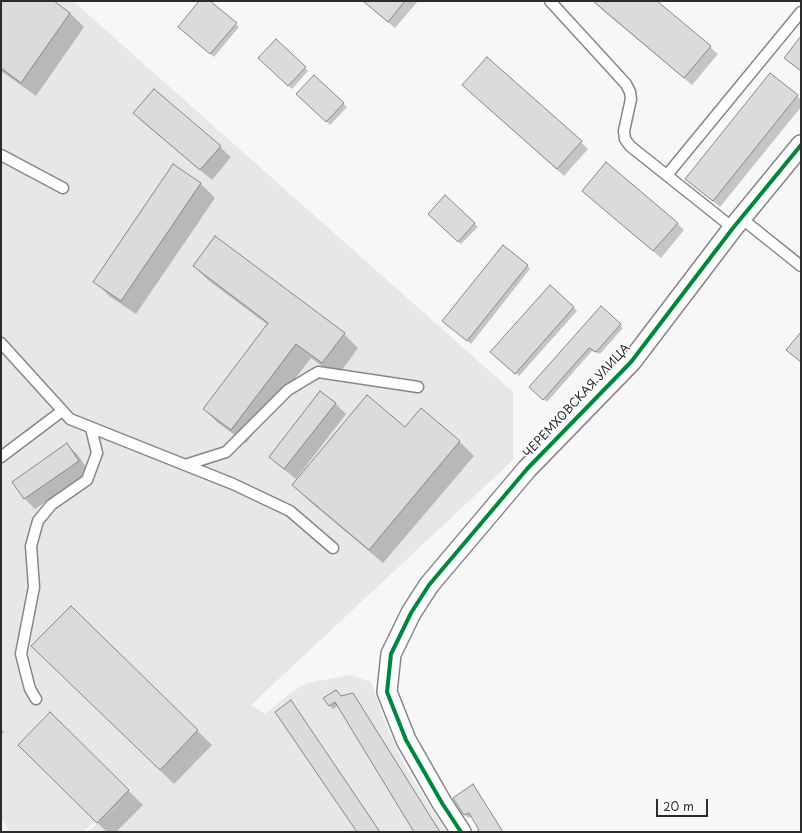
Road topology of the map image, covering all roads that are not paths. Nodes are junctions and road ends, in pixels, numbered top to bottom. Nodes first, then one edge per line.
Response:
1 (550, 1) edge
2 (801, 12) edge
3 (801, 145) edge
4 (1, 156) edge
5 (667, 175) junction
6 (63, 188) dead end
7 (737, 223) junction
8 (801, 266) edge
9 (1, 343) edge
10 (418, 387) dead end
11 (62, 410) junction
12 (91, 428) junction
13 (1, 457) edge
14 (185, 465) junction
15 (333, 548) dead end
16 (36, 699) dead end
17 (461, 832) edge

1 - 5 lane
2 - 5 lane
3 - 7 street, ЧЕРЕМХОВСКАЯ УЛИЦА
4 - 6 lane
5 - 7 lane
7 - 8 lane
7 - 17 street, ЧЕРЕМХОВСКАЯ УЛИЦА
9 - 11 lane
10 - 14 lane
11 - 12 lane
11 - 13 lane
12 - 14 lane
12 - 16 lane
14 - 15 lane

